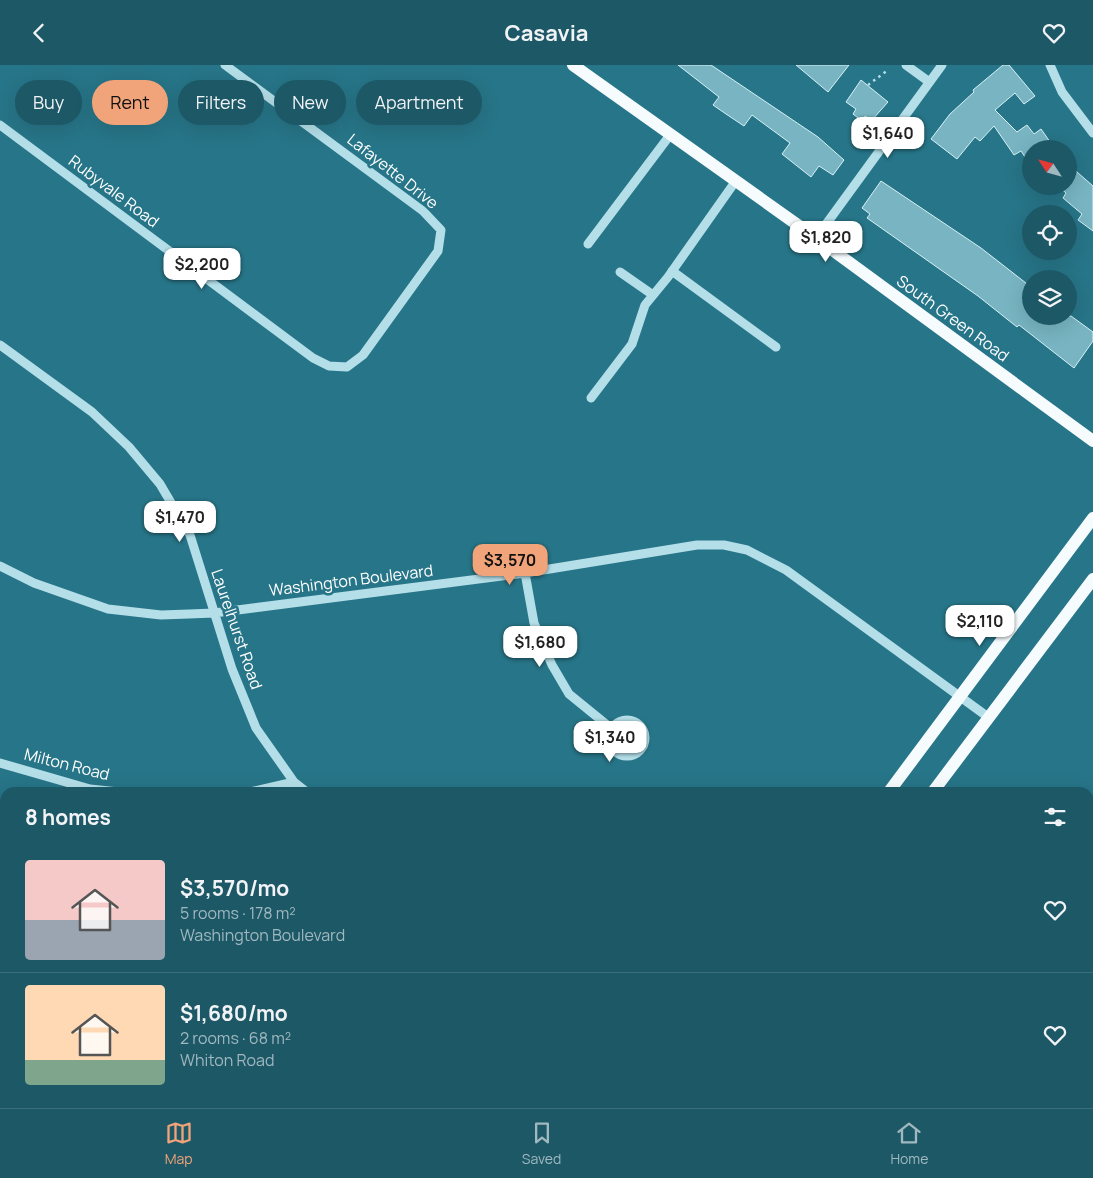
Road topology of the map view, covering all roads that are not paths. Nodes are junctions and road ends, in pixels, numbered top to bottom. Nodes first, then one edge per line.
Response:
1 (225, 65) edge
2 (573, 65) edge
3 (906, 65) edge
4 (942, 65) edge
5 (1050, 65) edge
6 (928, 81) junction
7 (0, 125) edge
8 (1093, 133) edge
9 (670, 135) junction
10 (736, 182) junction
11 (816, 238) junction
12 (588, 244) dead end
13 (672, 271) junction
14 (620, 272) dead end
15 (653, 295) junction
16 (396, 309) joint
17 (0, 345) edge
18 (776, 347) dead end
19 (591, 398) dead end
20 (1093, 441) edge
21 (1093, 518) edge
22 (0, 566) edge
23 (525, 573) junction
24 (1093, 579) edge
25 (214, 613) junction
26 (960, 697) junction
27 (988, 717) junction
28 (612, 729) junction
29 (0, 763) edge
30 (294, 782) junction
31 (83, 787) edge
32 (272, 787) edge
33 (300, 787) edge
34 (892, 787) edge
35 (936, 787) edge

1 - 16 street, Lafayette Drive
2 - 9 main road, South Green Road
3 - 6 street
4 - 6 street
5 - 8 street
6 - 11 street
7 - 16 street, Rubyvale Road
9 - 10 main road, South Green Road
9 - 12 street
10 - 11 main road, South Green Road
10 - 13 street
11 - 20 main road, South Green Road
13 - 15 street
13 - 18 street
14 - 15 street
15 - 19 street
17 - 25 street, Laurelhurst Road
21 - 26 main road
22 - 25 street, Washington Boulevard
23 - 25 street, Washington Boulevard
23 - 26 street, Washington Boulevard
23 - 28 street
24 - 27 main road
25 - 30 street, Laurelhurst Road
26 - 27 street, Washington Boulevard
26 - 34 main road
27 - 35 main road
28 - 28 street
29 - 31 street, Milton Road
30 - 32 street
30 - 33 street

